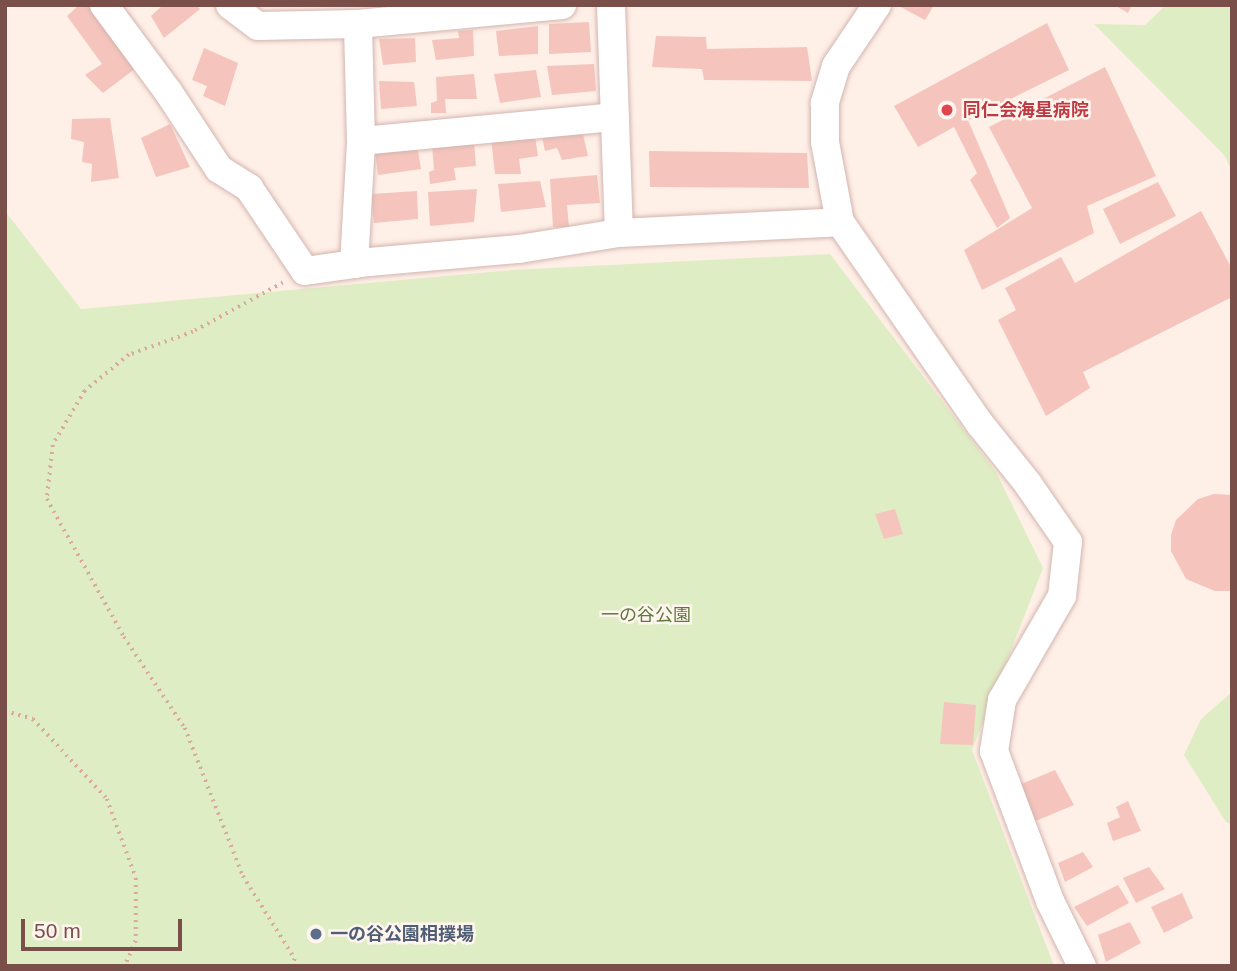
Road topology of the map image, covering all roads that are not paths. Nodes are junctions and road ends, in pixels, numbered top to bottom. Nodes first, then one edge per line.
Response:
1 (104, 5) edge
2 (230, 5) edge
3 (562, 5) edge
4 (611, 5) edge
5 (877, 5) edge
6 (307, 15) edge
7 (358, 24) junction
8 (615, 117) junction
9 (361, 141) junction
10 (840, 222) junction
11 (619, 233) junction
12 (354, 264) junction
13 (1082, 966) edge

1 - 12 street
2 - 6 street
3 - 7 street
4 - 8 street
5 - 10 street
6 - 7 street
7 - 9 street
8 - 9 street
8 - 11 street
9 - 12 street
10 - 11 street
10 - 13 street
11 - 12 street

